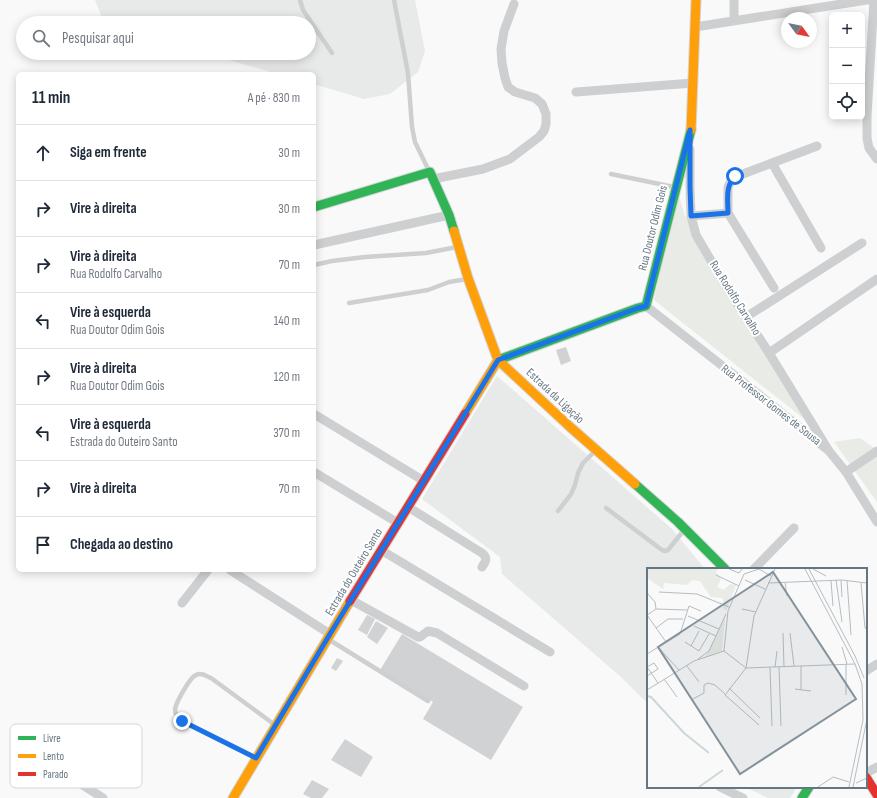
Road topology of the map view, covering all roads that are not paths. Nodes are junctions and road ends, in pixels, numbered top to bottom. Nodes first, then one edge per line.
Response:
1 (300, 0) edge
2 (394, 0) edge
3 (696, 0) edge
4 (734, 0) edge
5 (867, 0) edge
6 (874, 0) edge
7 (514, 4) dead end
8 (307, 16) edge
9 (734, 21) junction
10 (695, 27) junction
11 (316, 29) edge
12 (332, 53) dead end
13 (874, 54) edge
14 (693, 83) junction
15 (576, 92) dead end
16 (690, 130) junction
17 (816, 146) dead end
18 (877, 159) edge
19 (772, 163) junction
20 (611, 174) dead end
21 (431, 176) junction
22 (676, 188) junction
23 (316, 206) edge
24 (728, 213) junction
25 (449, 215) junction
26 (691, 216) junction
27 (862, 243) dead end
28 (316, 245) edge
29 (459, 247) junction
30 (821, 248) dead end
31 (316, 265) edge
32 (468, 278) junction
33 (877, 279) edge
34 (774, 288) dead end
35 (349, 303) dead end
36 (646, 306) junction
37 (746, 317) junction
38 (769, 352) junction
39 (498, 360) junction
40 (316, 415) edge
41 (596, 450) junction
42 (830, 451) junction
43 (877, 451) edge
44 (846, 472) junction
45 (316, 473) edge
46 (424, 481) junction
47 (408, 507) junction
48 (606, 508) dead end
49 (558, 511) dead end
50 (877, 522) edge
51 (398, 523) junction
52 (794, 528) dead end
53 (685, 529) junction
54 (382, 550) junction
55 (482, 567) dead end
56 (724, 568) edge
57 (755, 568) edge
58 (206, 572) edge
59 (233, 572) edge
60 (352, 600) junction
61 (182, 603) dead end
62 (329, 636) junction
63 (550, 652) dead end
64 (877, 664) edge
65 (867, 670) edge
66 (524, 686) dead end
67 (428, 702) dead end
68 (276, 726) junction
69 (256, 758) junction
70 (877, 767) edge
71 (867, 772) edge
72 (867, 779) edge
73 (87, 788) edge
74 (722, 788) edge
75 (808, 788) edge
76 (877, 795) edge
77 (103, 798) edge
78 (233, 798) edge
79 (743, 798) edge
80 (802, 798) edge

1 - 8 lane
2 - 21 lane
3 - 10 street, Rua Doutor Odim Gois
4 - 9 street
5 - 9 street
6 - 13 street
7 - 21 street
9 - 10 street
10 - 14 street, Rua Doutor Odim Gois
11 - 12 lane
13 - 18 street
14 - 15 street
14 - 16 street, Rua Doutor Odim Gois
16 - 22 street, Rua Doutor Odim Gois
16 - 26 street, Rua Rodolfo Carvalho
17 - 19 street
19 - 24 street
19 - 30 street
20 - 22 lane
21 - 23 street
21 - 25 street, Estrada da Ligação
22 - 36 street, Rua Doutor Odim Gois
24 - 26 street
24 - 34 street
25 - 28 street
25 - 29 street, Estrada da Ligação
26 - 37 street, Rua Rodolfo Carvalho
27 - 37 street
29 - 31 lane
29 - 32 street, Estrada da Ligação
32 - 35 lane
32 - 39 street, Estrada da Ligação
33 - 38 street
36 - 39 street
36 - 42 street, Rua Professor Gomes de Sousa
37 - 38 street, Rua Rodolfo Carvalho
38 - 42 street, Rua Rodolfo Carvalho
39 - 41 street, Estrada da Ligação
39 - 46 street, Estrada do Outeiro Santo
40 - 46 street
41 - 49 lane
41 - 53 street, Estrada da Ligação
42 - 44 street, Rua Professor Gomes de Sousa
43 - 44 street
44 - 50 street, Rua Professor Gomes de Sousa
45 - 51 street
46 - 47 street, Estrada do Outeiro Santo
47 - 51 street, Estrada do Outeiro Santo
47 - 55 street
48 - 53 lane
51 - 54 street, Estrada do Outeiro Santo
52 - 57 street
53 - 56 street, Estrada da Ligação
54 - 60 street, Estrada do Outeiro Santo
54 - 63 street
58 - 61 street
59 - 62 street
60 - 62 street, Estrada do Outeiro Santo
60 - 66 street
62 - 67 lane
62 - 68 street, Estrada do Outeiro Santo
64 - 65 street
68 - 69 street, Estrada do Outeiro Santo
68 - 69 lane
69 - 78 street, Estrada do Outeiro Santo
70 - 71 street
72 - 76 street
73 - 77 street
74 - 79 street
75 - 80 street

